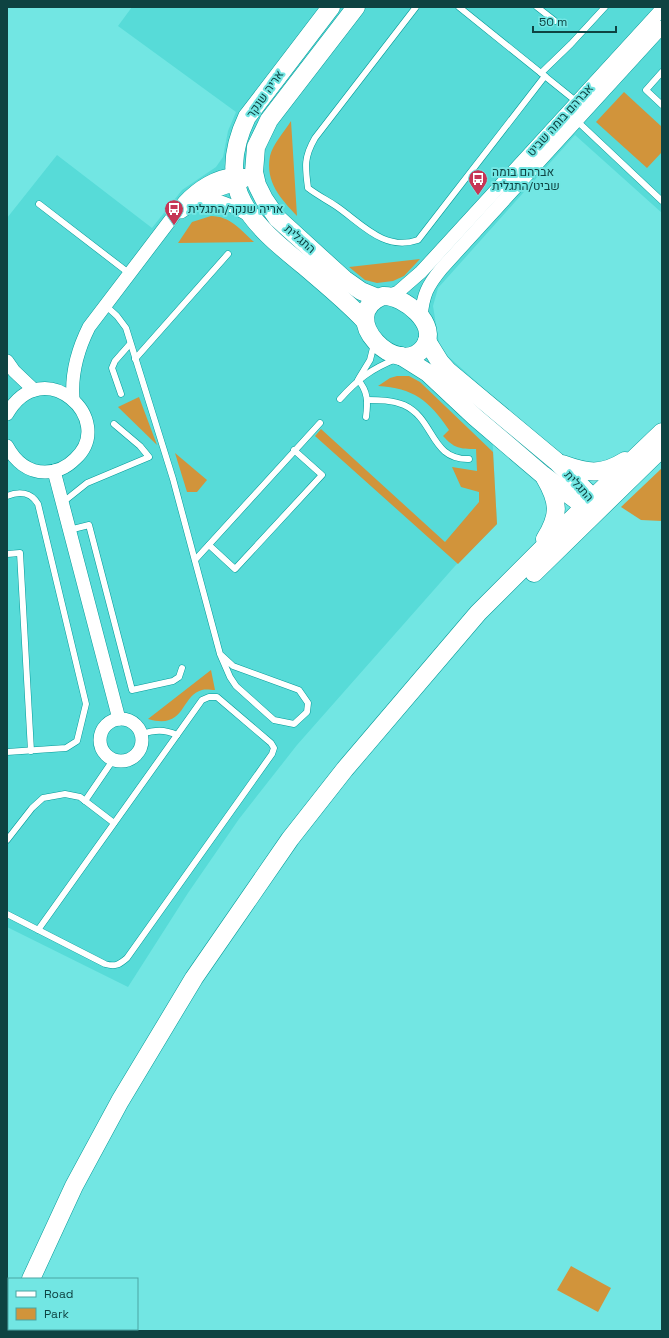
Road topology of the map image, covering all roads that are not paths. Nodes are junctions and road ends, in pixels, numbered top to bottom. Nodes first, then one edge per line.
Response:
1 (331, 7) edge
2 (356, 7) edge
3 (416, 7) edge
4 (459, 7) edge
5 (537, 7) edge
6 (605, 7) edge
7 (662, 9) edge
8 (555, 21) dead end
9 (662, 27) edge
10 (662, 72) edge
11 (543, 74) junction
12 (577, 102) junction
13 (662, 104) edge
14 (576, 120) junction
15 (254, 158) joint
16 (255, 177) junction
17 (235, 179) junction
18 (662, 201) edge
19 (195, 202) junction
20 (39, 204) dead end
21 (250, 216) junction
22 (173, 218) junction
23 (228, 254) dead end
24 (130, 274) junction
25 (383, 297) junction
26 (105, 305) junction
27 (421, 317) junction
28 (364, 320) junction
29 (375, 341) junction
30 (427, 341) junction
31 (130, 344) junction
32 (401, 356) junction
33 (135, 359) junction
34 (11, 366) edge
35 (74, 370) junction
36 (358, 380) junction
37 (55, 389) junction
38 (34, 390) junction
39 (121, 394) dead end
40 (73, 399) junction
41 (340, 399) dead end
42 (367, 400) junction
43 (10, 409) edge
44 (366, 417) dead end
45 (320, 422) dead end
46 (114, 424) dead end
47 (662, 432) edge
48 (7, 446) edge
49 (662, 448) edge
50 (294, 450) junction
51 (642, 450) junction
52 (469, 459) dead end
53 (7, 462) edge
54 (556, 462) junction
55 (22, 465) junction
56 (54, 471) junction
57 (543, 476) junction
58 (7, 496) edge
59 (62, 503) junction
60 (592, 505) junction
61 (69, 530) junction
62 (209, 545) junction
63 (7, 554) edge
64 (536, 554) junction
65 (195, 560) junction
66 (220, 654) junction
67 (182, 668) dead end
68 (119, 719) junction
69 (142, 734) junction
70 (177, 735) junction
71 (31, 751) junction
72 (360, 751) junction
73 (7, 752) edge
74 (113, 760) junction
75 (85, 801) junction
76 (114, 823) junction
77 (7, 840) edge
78 (7, 914) edge
79 (38, 930) junction
80 (31, 1278) edge

1 - 17 main road, אריה שנקר
2 - 15 main road, אריה שנקר
3 - 11 lane
4 - 11 lane
5 - 8 lane
6 - 11 lane
7 - 12 street, אברהם בומה שביט
9 - 14 street, אברהם בומה שביט
10 - 13 lane
11 - 12 lane
12 - 25 street, אברהם בומה שביט
14 - 18 lane
14 - 27 street, אברהם בומה שביט
15 - 16 main road, התגלית
16 - 17 street
16 - 25 main road, התגלית
17 - 19 street
17 - 21 main road, אריה שנקר
17 - 22 street
19 - 21 street
19 - 22 street
20 - 24 lane
21 - 28 main road, התגלית
22 - 24 street
23 - 33 lane
24 - 26 street
25 - 27 main road
25 - 28 main road
26 - 31 lane
26 - 35 street
27 - 30 main road
28 - 29 main road
29 - 32 main road
29 - 36 lane
30 - 32 main road
30 - 54 main road, התגלית
31 - 33 lane
31 - 39 lane
32 - 36 lane
32 - 57 main road, התגלית
33 - 65 lane
34 - 38 street
34 - 43 street
35 - 37 street
35 - 40 street
36 - 41 lane
36 - 42 lane
37 - 38 street
37 - 40 street
38 - 43 street
40 - 56 street
42 - 44 lane
42 - 52 lane
45 - 50 lane
46 - 59 lane
47 - 51 main road
48 - 55 street
49 - 60 main road
50 - 62 lane
50 - 62 lane
51 - 54 main road
51 - 60 main road
53 - 55 street
54 - 60 main road, התגלית
55 - 56 street
56 - 59 street
57 - 60 main road, התגלית
57 - 64 main road
58 - 71 lane
59 - 61 street
60 - 64 main road
60 - 72 main road
61 - 67 lane
61 - 68 street
62 - 65 lane
63 - 71 lane
64 - 72 main road
65 - 66 lane
66 - 66 lane
68 - 69 street
68 - 74 street
69 - 70 lane
69 - 74 street
70 - 76 lane
70 - 79 lane
71 - 73 lane
72 - 80 main road
74 - 75 lane
75 - 76 lane
75 - 77 lane
76 - 79 lane
78 - 79 lane

